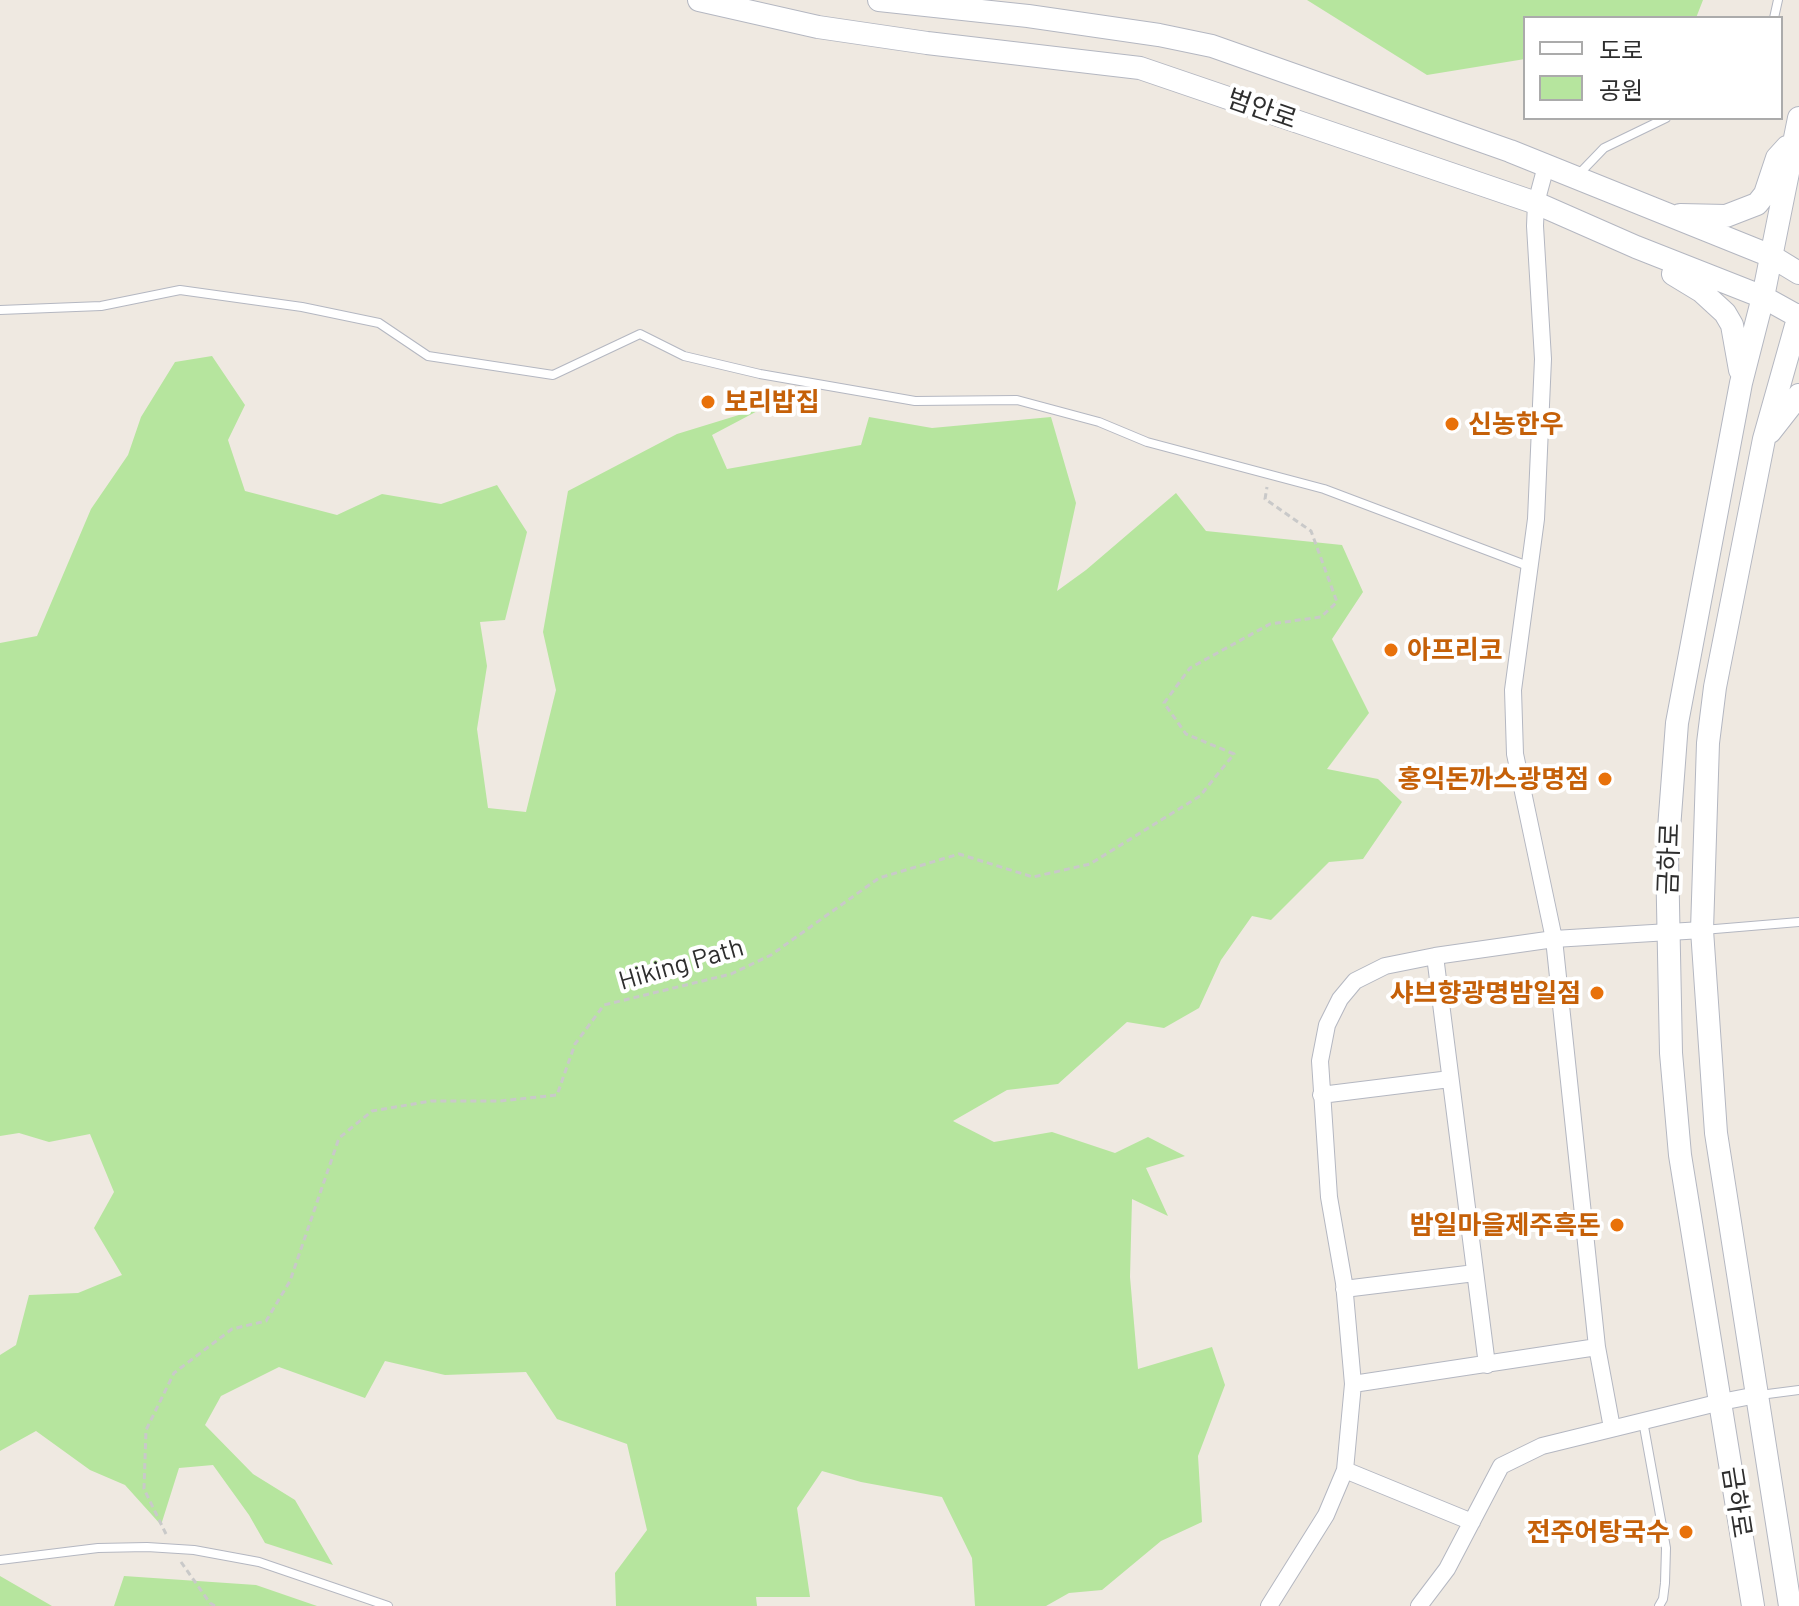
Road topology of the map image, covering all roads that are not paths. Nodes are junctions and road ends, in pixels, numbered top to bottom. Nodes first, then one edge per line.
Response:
1 (699, 0) edge
2 (879, 0) edge
3 (1662, 120) edge
4 (1798, 127) edge
5 (1546, 166) junction
6 (1575, 178) junction
7 (1536, 203) junction
8 (1668, 215) junction
9 (1636, 247) junction
10 (1771, 256) junction
11 (1799, 273) edge
12 (1763, 297) junction
13 (0, 310) edge
14 (1799, 316) edge
15 (1741, 383) junction
16 (1799, 395) edge
17 (1764, 439) junction
18 (1528, 566) junction
19 (1799, 922) edge
20 (1702, 930) junction
21 (1667, 933) junction
22 (1554, 939) junction
23 (1435, 956) junction
24 (1450, 1079) junction
25 (1321, 1095) junction
26 (1475, 1273) junction
27 (1344, 1289) junction
28 (1597, 1347) junction
29 (1487, 1365) junction
30 (1353, 1384) junction
31 (1799, 1390) edge
32 (1757, 1395) junction
33 (1721, 1402) junction
34 (1643, 1420) junction
35 (1612, 1428) junction
36 (1345, 1470) junction
37 (1472, 1522) junction
38 (0, 1560) edge
39 (388, 1606) edge
40 (1269, 1606) edge
41 (1419, 1606) edge
42 (1659, 1606) edge
43 (1753, 1606) edge
44 (1790, 1606) edge

1 - 7 main road, 범안로
2 - 5 main road, 범안로
3 - 6 lane
4 - 8 main road
4 - 10 main road, 금하로
5 - 6 main road, 범안로
5 - 7 street
6 - 8 main road, 범안로
7 - 9 main road, 범안로
7 - 18 street
8 - 10 main road, 범안로
9 - 12 main road, 범안로
9 - 15 main road
10 - 11 main road, 범안로
10 - 12 main road, 금하로
12 - 14 main road, 범안로
12 - 15 main road, 금하로
13 - 18 lane
14 - 17 main road, 금하로
15 - 21 main road, 금하로
16 - 17 main road
17 - 20 main road, 금하로
18 - 22 street
19 - 20 lane
20 - 21 street
20 - 32 main road, 금하로
21 - 22 street
21 - 33 main road, 금하로
22 - 23 street
22 - 28 street
23 - 24 street
23 - 25 street
24 - 25 street
24 - 26 street
25 - 27 street
26 - 27 street
26 - 29 street
27 - 30 street
28 - 29 street
28 - 35 street
29 - 30 street
30 - 36 street
31 - 32 lane
32 - 33 street
32 - 44 main road, 금하로
33 - 34 street
33 - 43 main road, 금하로
34 - 35 street
34 - 42 lane
35 - 37 street
36 - 37 street
36 - 40 street
37 - 41 street
38 - 39 lane

